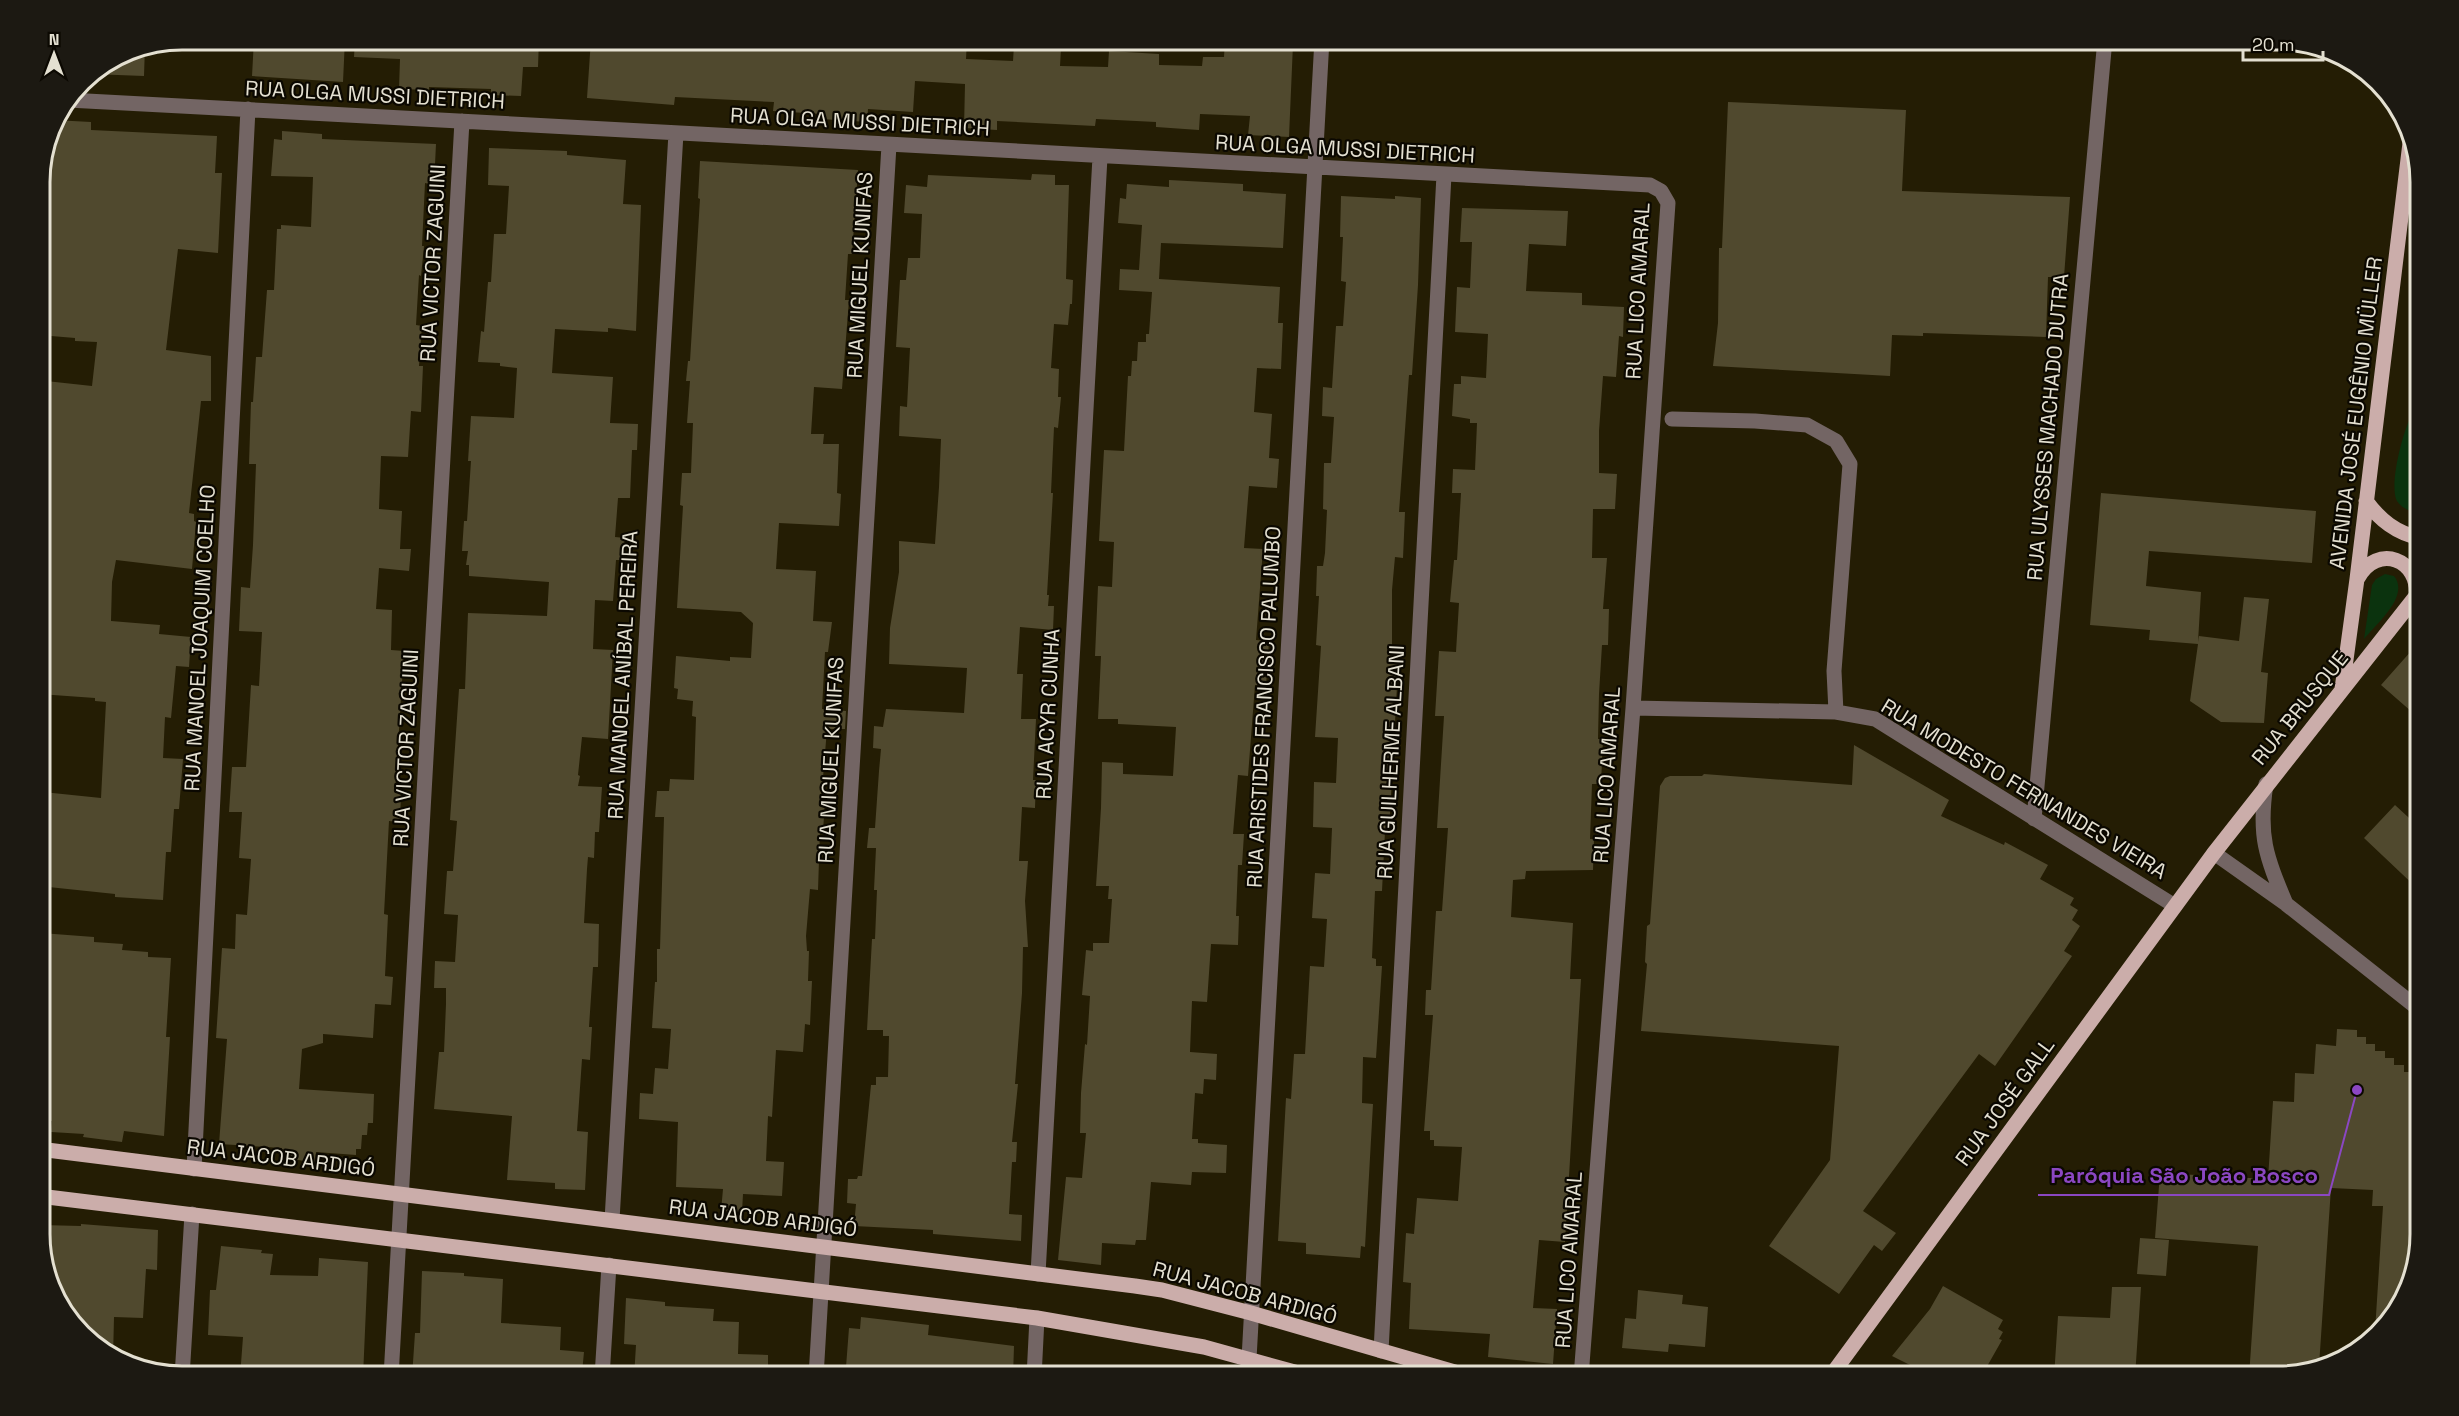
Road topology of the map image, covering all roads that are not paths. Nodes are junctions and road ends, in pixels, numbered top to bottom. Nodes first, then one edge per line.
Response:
1 (1321, 50) edge
2 (2104, 50) edge
3 (77, 100) edge
4 (248, 109) junction
5 (462, 121) junction
6 (676, 133) junction
7 (889, 145) junction
8 (1100, 157) junction
9 (2408, 162) edge
10 (1314, 168) junction
11 (1444, 175) junction
12 (1650, 185) joint
13 (1672, 419) dead end
14 (2366, 501) junction
15 (2409, 535) edge
16 (2409, 571) edge
17 (2357, 579) junction
18 (2409, 605) edge
19 (2342, 689) junction
20 (1633, 708) junction
21 (1836, 712) junction
22 (2266, 784) junction
23 (2034, 819) junction
24 (2214, 853) junction
25 (2286, 904) junction
26 (2175, 906) junction
27 (2410, 1002) edge
28 (50, 1150) edge
29 (194, 1168) junction
30 (402, 1193) junction
31 (50, 1197) edge
32 (192, 1214) junction
33 (612, 1220) junction
34 (399, 1240) junction
35 (823, 1246) junction
36 (609, 1265) junction
37 (1038, 1274) junction
38 (821, 1291) junction
39 (1251, 1313) junction
40 (1037, 1318) junction
41 (1381, 1351) junction
42 (1249, 1359) junction
43 (183, 1366) edge
44 (392, 1366) edge
45 (603, 1366) edge
46 (817, 1366) edge
47 (1035, 1366) edge
48 (1249, 1366) edge
49 (1274, 1366) edge
50 (1434, 1366) edge
51 (1582, 1366) edge
52 (1838, 1366) edge

1 - 10 street, RUA ARISTIDES FRANCISCO PALUMBO
2 - 23 street, RUA ULYSSES MACHADO DUTRA
3 - 4 street, RUA OLGA MUSSI DIETRICH
4 - 5 street, RUA OLGA MUSSI DIETRICH
4 - 29 street, RUA MANOEL JOAQUIM COELHO
5 - 6 street, RUA OLGA MUSSI DIETRICH
5 - 30 street, RUA VICTOR ZAGUINI
6 - 7 street, RUA OLGA MUSSI DIETRICH
6 - 33 street, RUA MANOEL ANÍBAL PEREIRA
7 - 8 street, RUA OLGA MUSSI DIETRICH
7 - 35 street, RUA MIGUEL KUNIFAS
8 - 10 street, RUA OLGA MUSSI DIETRICH
8 - 37 street, RUA ACYR CUNHA
9 - 14 main road, AVENIDA JOSÉ EUGÊNIO MÜLLER
10 - 11 street, RUA OLGA MUSSI DIETRICH
10 - 39 street, RUA ARISTIDES FRANCISCO PALUMBO
11 - 12 street, RUA OLGA MUSSI DIETRICH
11 - 41 street, RUA GUILHERME ALBANI
12 - 20 street, RUA LICO AMARAL
13 - 21 street
14 - 15 main road
14 - 17 main road, AVENIDA JOSÉ EUGÊNIO MÜLLER
16 - 17 main road
17 - 19 main road, AVENIDA JOSÉ EUGÊNIO MÜLLER
18 - 19 main road, RUA BRUSQUE
19 - 22 main road, RUA BRUSQUE
20 - 21 street, RUA MODESTO FERNANDES VIEIRA
20 - 51 street, RUA LICO AMARAL
21 - 23 street, RUA MODESTO FERNANDES VIEIRA
22 - 24 main road, RUA BRUSQUE
22 - 25 street
23 - 26 street, RUA MODESTO FERNANDES VIEIRA
24 - 25 street
24 - 26 main road, RUA JOSÉ GALL
25 - 27 street
26 - 52 main road, RUA JOSÉ GALL
28 - 29 main road, RUA JACOB ARDIGÓ
29 - 30 main road, RUA JACOB ARDIGÓ
30 - 33 main road, RUA JACOB ARDIGÓ
30 - 34 street, RUA VICTOR ZAGUINI
31 - 32 main road
32 - 34 main road
32 - 43 street
33 - 35 main road, RUA JACOB ARDIGÓ
34 - 36 main road
34 - 44 street, RUA VICTOR ZAGUINI
35 - 37 main road, RUA JACOB ARDIGÓ
35 - 38 street, RUA MIGUEL KUNIFAS
36 - 38 main road
36 - 45 street
37 - 39 main road, RUA JACOB ARDIGÓ
38 - 40 main road
38 - 46 street, RUA MIGUEL KUNIFAS
39 - 41 main road, RUA JACOB ARDIGÓ
39 - 42 street, RUA ARISTIDES FRANCISCO PALUMBO
40 - 42 main road
40 - 47 street
41 - 50 main road, RUA JACOB ARDIGÓ
42 - 48 street, RUA ARISTIDES FRANCISCO PALUMBO
42 - 49 main road

